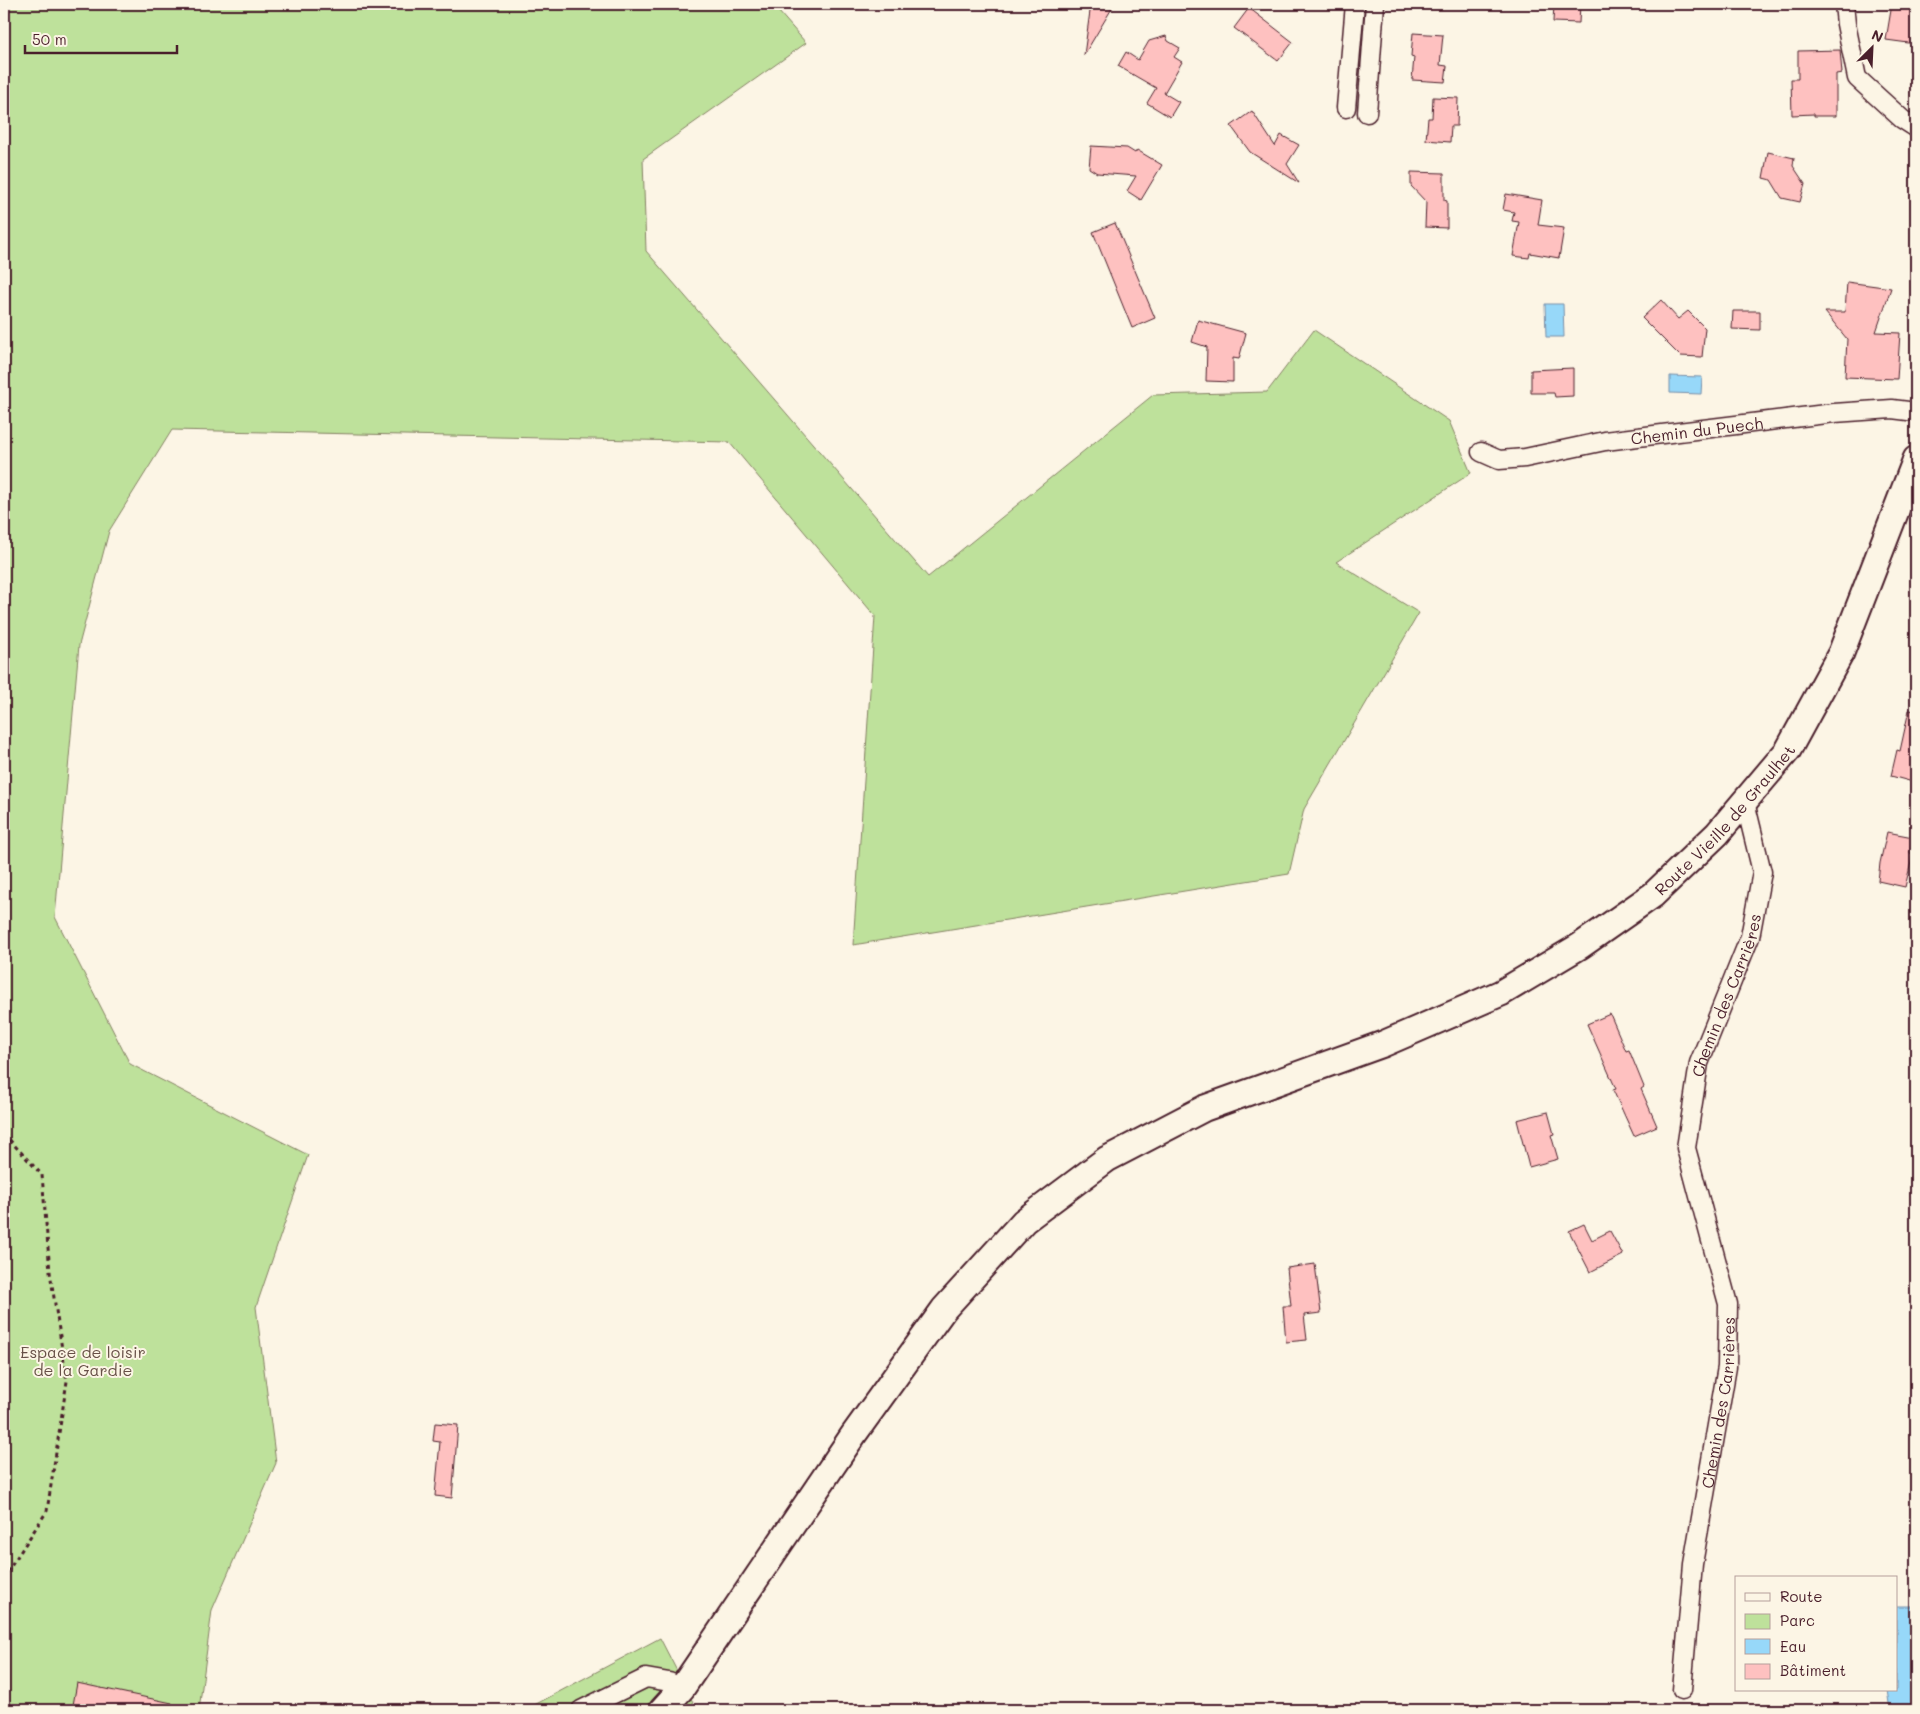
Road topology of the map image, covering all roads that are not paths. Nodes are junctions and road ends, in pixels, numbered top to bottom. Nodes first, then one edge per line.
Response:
1 (1355, 4) edge
2 (1375, 4) edge
3 (1844, 4) edge
4 (1346, 108) dead end
5 (1367, 113) dead end
6 (1916, 128) edge
7 (1916, 412) edge
8 (1481, 452) dead end
9 (1916, 459) edge
10 (1744, 802) junction
11 (682, 1688) junction
12 (1682, 1690) dead end
13 (581, 1710) edge
14 (662, 1710) edge

1 - 4 street
2 - 5 street
3 - 6 street
7 - 8 street, Chemin du Puech
9 - 10 main road, Route Vieille de Graulhet
10 - 11 main road, Route Vieille de Graulhet
10 - 12 street, Chemin des Carrières
11 - 13 street
11 - 14 main road, Route Vieille de Graulhet

